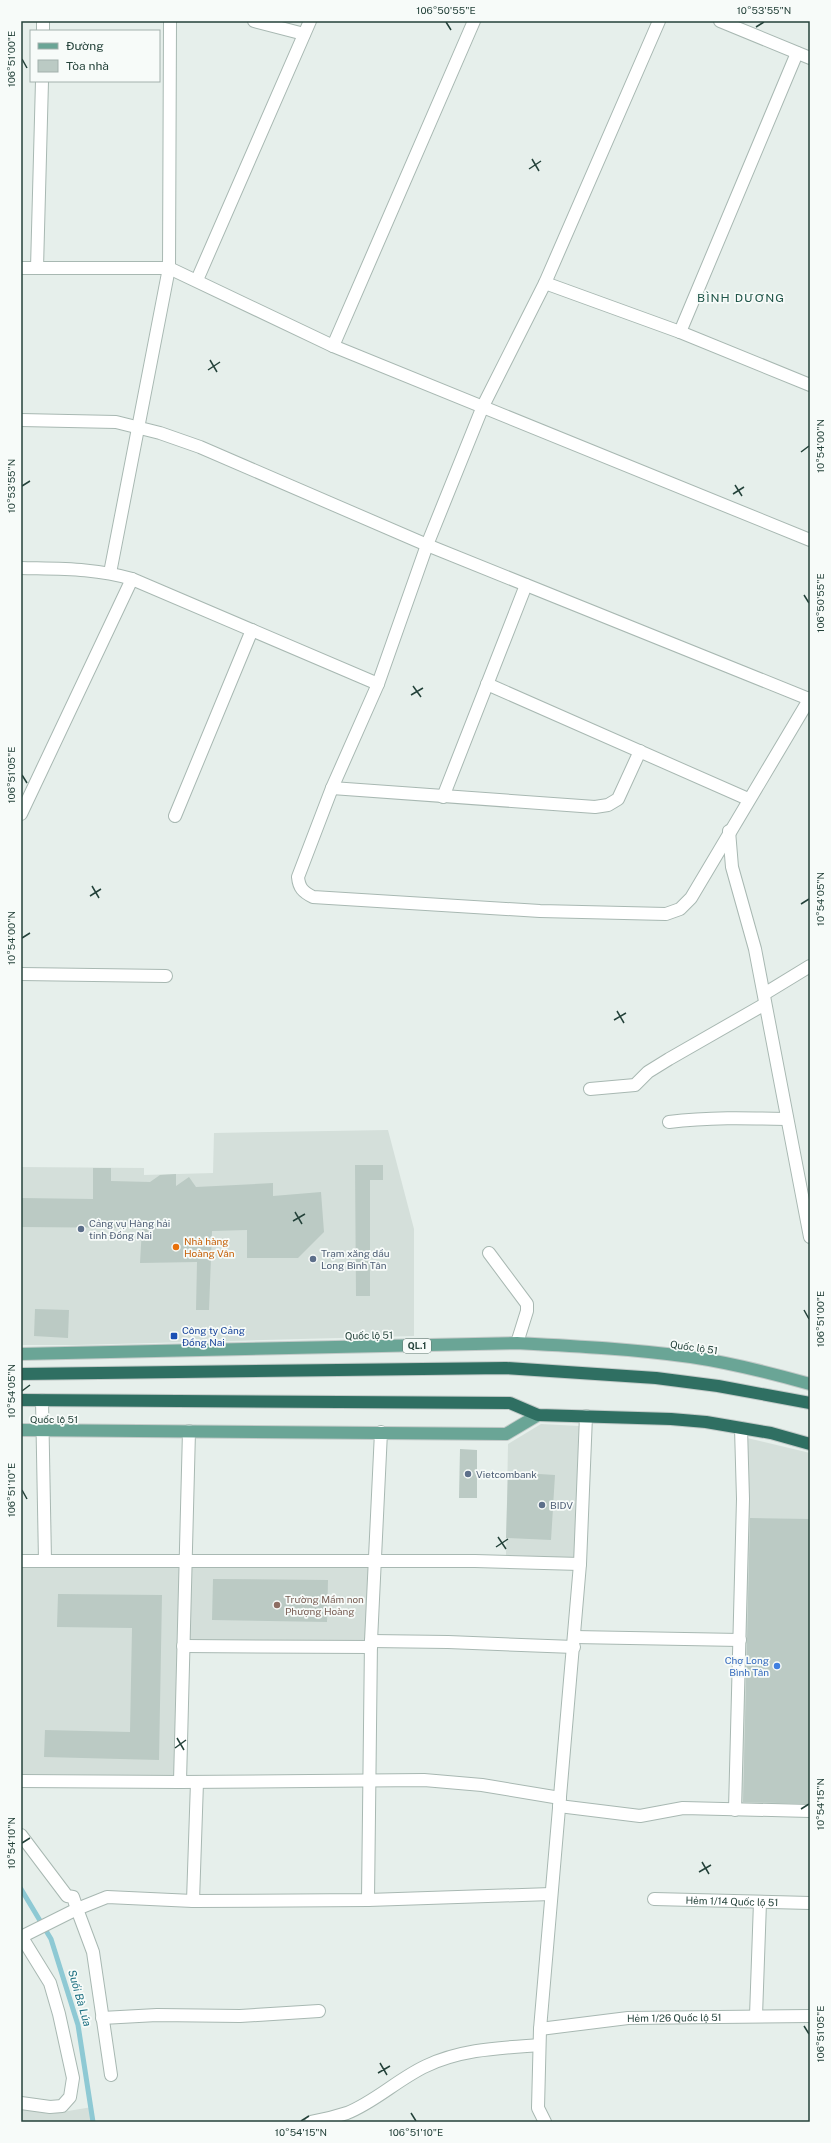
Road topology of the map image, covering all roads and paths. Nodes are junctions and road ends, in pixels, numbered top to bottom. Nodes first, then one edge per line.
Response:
1 (170, 21) edge
2 (254, 21) edge
3 (310, 21) edge
4 (474, 21) edge
5 (659, 21) edge
6 (720, 21) edge
7 (304, 34) junction
8 (797, 53) junction
9 (810, 58) edge
10 (42, 82) edge
11 (21, 268) edge
12 (37, 268) junction
13 (169, 268) junction
14 (197, 280) junction
15 (545, 283) junction
16 (680, 332) junction
17 (333, 346) junction
18 (810, 385) edge
19 (483, 406) junction
20 (21, 420) edge
21 (138, 428) junction
22 (810, 540) edge
23 (427, 545) junction
24 (21, 568) edge
25 (110, 573) junction
26 (132, 580) junction
27 (526, 585) junction
28 (252, 630) junction
29 (378, 684) junction
30 (487, 684) junction
31 (810, 698) edge
32 (640, 751) junction
33 (332, 788) junction
34 (443, 796) junction
35 (748, 799) junction
36 (21, 814) edge
37 (176, 816) dead end
38 (729, 831) junction
39 (810, 966) edge
40 (21, 974) edge
41 (166, 976) dead end
42 (764, 999) junction
43 (590, 1089) dead end
44 (787, 1119) junction
45 (669, 1122) dead end
46 (810, 1237) edge
47 (488, 1252) dead end
48 (517, 1343) junction
49 (21, 1354) edge
50 (21, 1374) edge
51 (810, 1384) edge
52 (21, 1400) edge
53 (42, 1400) junction
54 (810, 1403) edge
55 (538, 1415) junction
56 (586, 1416) junction
57 (741, 1428) junction
58 (21, 1430) edge
59 (43, 1431) junction
60 (189, 1431) junction
61 (381, 1432) junction
62 (810, 1444) edge
63 (21, 1560) edge
64 (45, 1561) junction
65 (185, 1561) junction
66 (374, 1562) junction
67 (580, 1564) junction
68 (740, 1640) junction
69 (574, 1642) junction
70 (371, 1644) junction
71 (183, 1646) junction
72 (368, 1780) junction
73 (21, 1781) edge
74 (180, 1782) junction
75 (197, 1782) junction
76 (560, 1802) junction
77 (735, 1810) junction
78 (810, 1811) edge
79 (21, 1835) edge
80 (550, 1894) junction
81 (654, 1899) dead end
82 (368, 1900) junction
83 (193, 1901) junction
84 (760, 1902) junction
85 (810, 1903) edge
86 (77, 1909) junction
87 (21, 1936) edge
88 (319, 2011) dead end
89 (756, 2016) junction
90 (810, 2016) edge
91 (102, 2018) junction
92 (540, 2029) junction
93 (539, 2045) junction
94 (111, 2075) dead end
95 (21, 2103) edge
96 (311, 2122) edge
97 (545, 2122) edge

1 - 13 street
2 - 7 street
3 - 7 street
4 - 17 street
5 - 15 street
6 - 8 street
7 - 14 street
8 - 9 street
8 - 16 street
10 - 12 street
11 - 12 street
12 - 13 street
13 - 14 street
13 - 21 street
14 - 17 street
15 - 16 street
15 - 19 street
16 - 18 street
17 - 19 street
19 - 22 street
19 - 23 street
20 - 21 street
21 - 23 street
21 - 25 street
23 - 27 street
23 - 29 street
24 - 25 street
25 - 26 street
26 - 28 street
26 - 36 street
27 - 30 street
27 - 31 street
28 - 29 street
28 - 37 street
29 - 33 street
30 - 32 street
30 - 34 street
31 - 35 street
32 - 34 street
32 - 35 street
33 - 34 street
33 - 38 street
35 - 38 street
38 - 42 street
39 - 42 street
40 - 41 street
42 - 43 street
42 - 44 street
44 - 45 street
44 - 46 street
47 - 48 street
48 - 49 main road, Quốc lộ 51 / QL.1
48 - 51 main road, Quốc lộ 51 / QL.1
50 - 54 highway
52 - 53 highway, Quốc lộ 51
53 - 55 highway, Quốc lộ 51
53 - 59 street
55 - 56 highway, Quốc lộ 51
55 - 61 main road, Quốc lộ 51
56 - 57 highway, Quốc lộ 51
56 - 67 street
57 - 62 highway, Quốc lộ 51
57 - 68 street
58 - 59 main road, Quốc lộ 51
59 - 60 main road, Quốc lộ 51
59 - 64 street
60 - 61 main road, Quốc lộ 51
60 - 65 street
61 - 66 street
63 - 64 street
64 - 65 street
65 - 66 street
65 - 71 street
66 - 67 street
66 - 70 street
67 - 69 street
68 - 69 street
68 - 77 street
69 - 70 street
69 - 76 street
70 - 71 street
70 - 72 street
71 - 74 street
72 - 75 street
72 - 76 street
72 - 82 street
73 - 74 street
74 - 75 street
75 - 83 street
76 - 77 street
76 - 80 street
77 - 78 street
79 - 86 street
80 - 82 street
80 - 92 street
81 - 84 street, Hẻm 1/14 Quốc lộ 51
82 - 83 street
83 - 86 street
84 - 85 street, Hẻm 1/14 Quốc lộ 51
84 - 89 street
86 - 87 street
86 - 91 street
87 - 95 street
88 - 91 street
89 - 90 street, Hẻm 1/26 Quốc lộ 51
89 - 92 street, Hẻm 1/26 Quốc lộ 51
91 - 94 street
92 - 93 street
93 - 96 street
93 - 97 street

